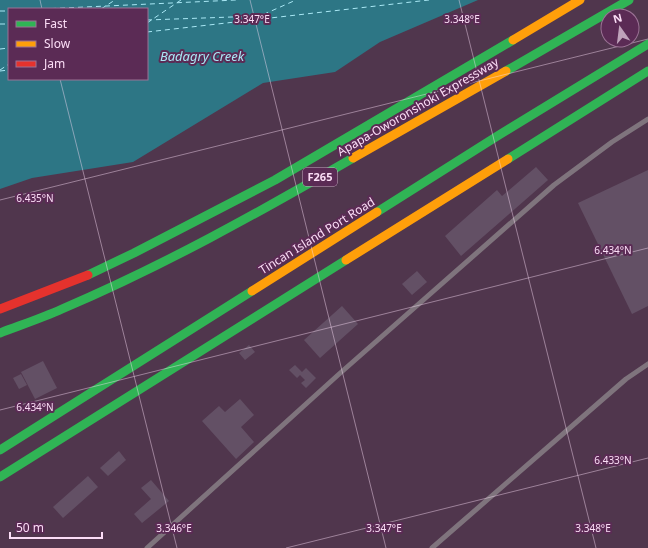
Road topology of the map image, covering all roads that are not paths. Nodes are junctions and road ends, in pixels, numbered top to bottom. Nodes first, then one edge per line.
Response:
1 (580, 0) edge
2 (628, 0) edge
3 (648, 44) edge
4 (648, 71) edge
5 (648, 119) edge
6 (0, 309) edge
7 (0, 333) edge
8 (648, 364) edge
9 (0, 450) edge
10 (0, 477) edge
11 (147, 548) edge
12 (432, 548) edge

1 - 6 main road, Apapa-Oworonshoki Expressway / F265
2 - 7 main road, Apapa-Oworonshoki Expressway / F265
3 - 9 main road, Tincan Island Port Road
4 - 10 main road
5 - 11 lane
8 - 12 lane

